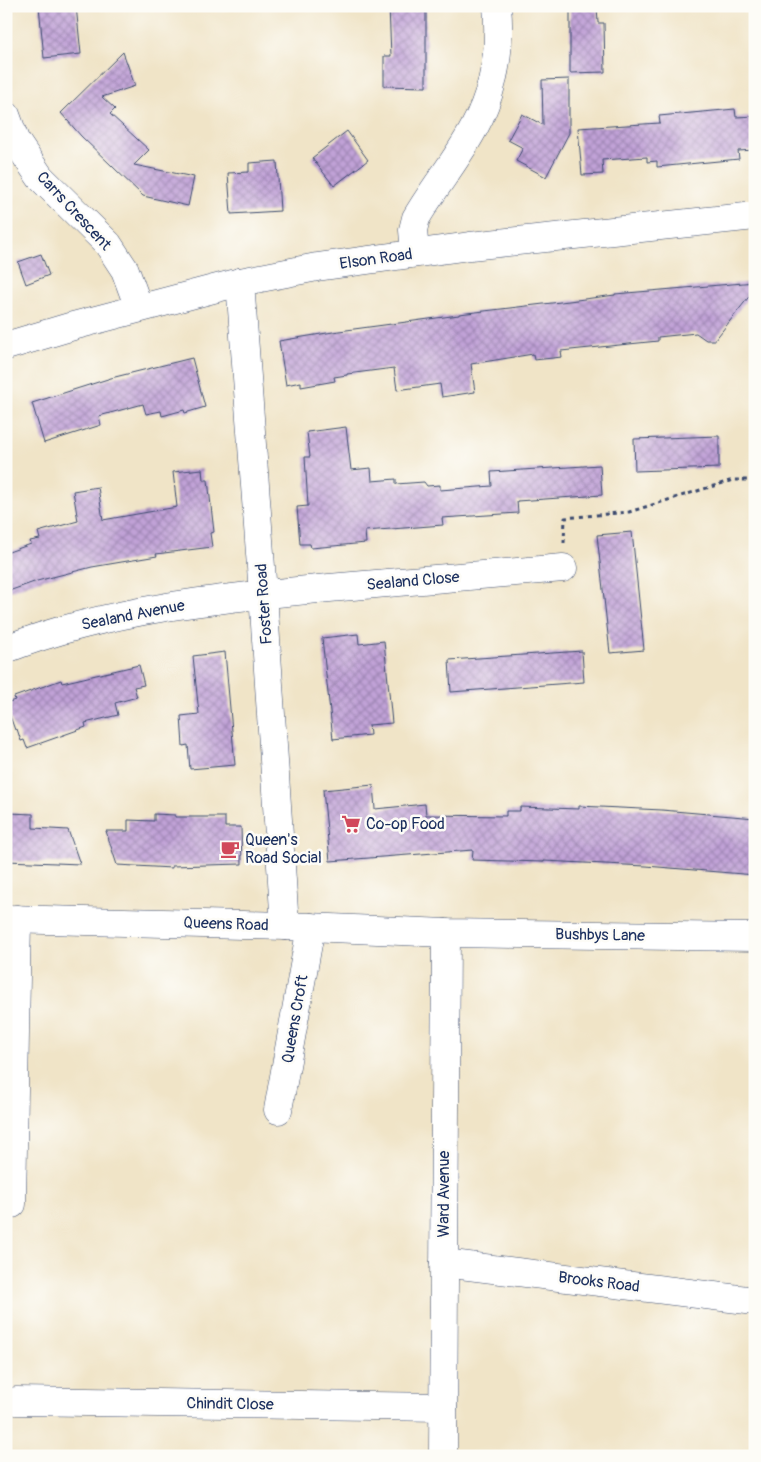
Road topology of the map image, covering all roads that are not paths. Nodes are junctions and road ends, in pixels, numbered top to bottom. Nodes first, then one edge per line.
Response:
1 (497, 6) edge
2 (6, 115) edge
3 (755, 216) edge
4 (415, 253) junction
5 (240, 282) junction
6 (139, 308) junction
7 (6, 346) edge
8 (563, 568) road end
9 (263, 594) junction
10 (6, 649) edge
11 (12, 919) edge
12 (298, 927) junction
13 (446, 932) junction
14 (755, 937) edge
15 (278, 1110) dead end
16 (12, 1204) dead end
17 (444, 1263) junction
18 (755, 1301) edge
19 (10, 1399) edge
20 (443, 1407) junction
21 (443, 1456) edge

1 - 4 street
2 - 6 street, Carrs Crescent
3 - 4 street, Elson Road
4 - 5 street, Elson Road
5 - 6 street, Elson Road
5 - 9 street, Foster Road
6 - 7 street, Elson Road
8 - 9 street, Sealand Close
9 - 10 street, Sealand Avenue
9 - 12 street, Foster Road
11 - 12 street, Queens Road
11 - 16 street
12 - 13 street, Queens Road
12 - 15 street, Queens Croft
13 - 14 street, Bushbys Lane
13 - 17 street, Ward Avenue
17 - 18 street, Brooks Road
17 - 20 street, Ward Avenue
19 - 20 street, Chindit Close
20 - 21 street, Ward Avenue

